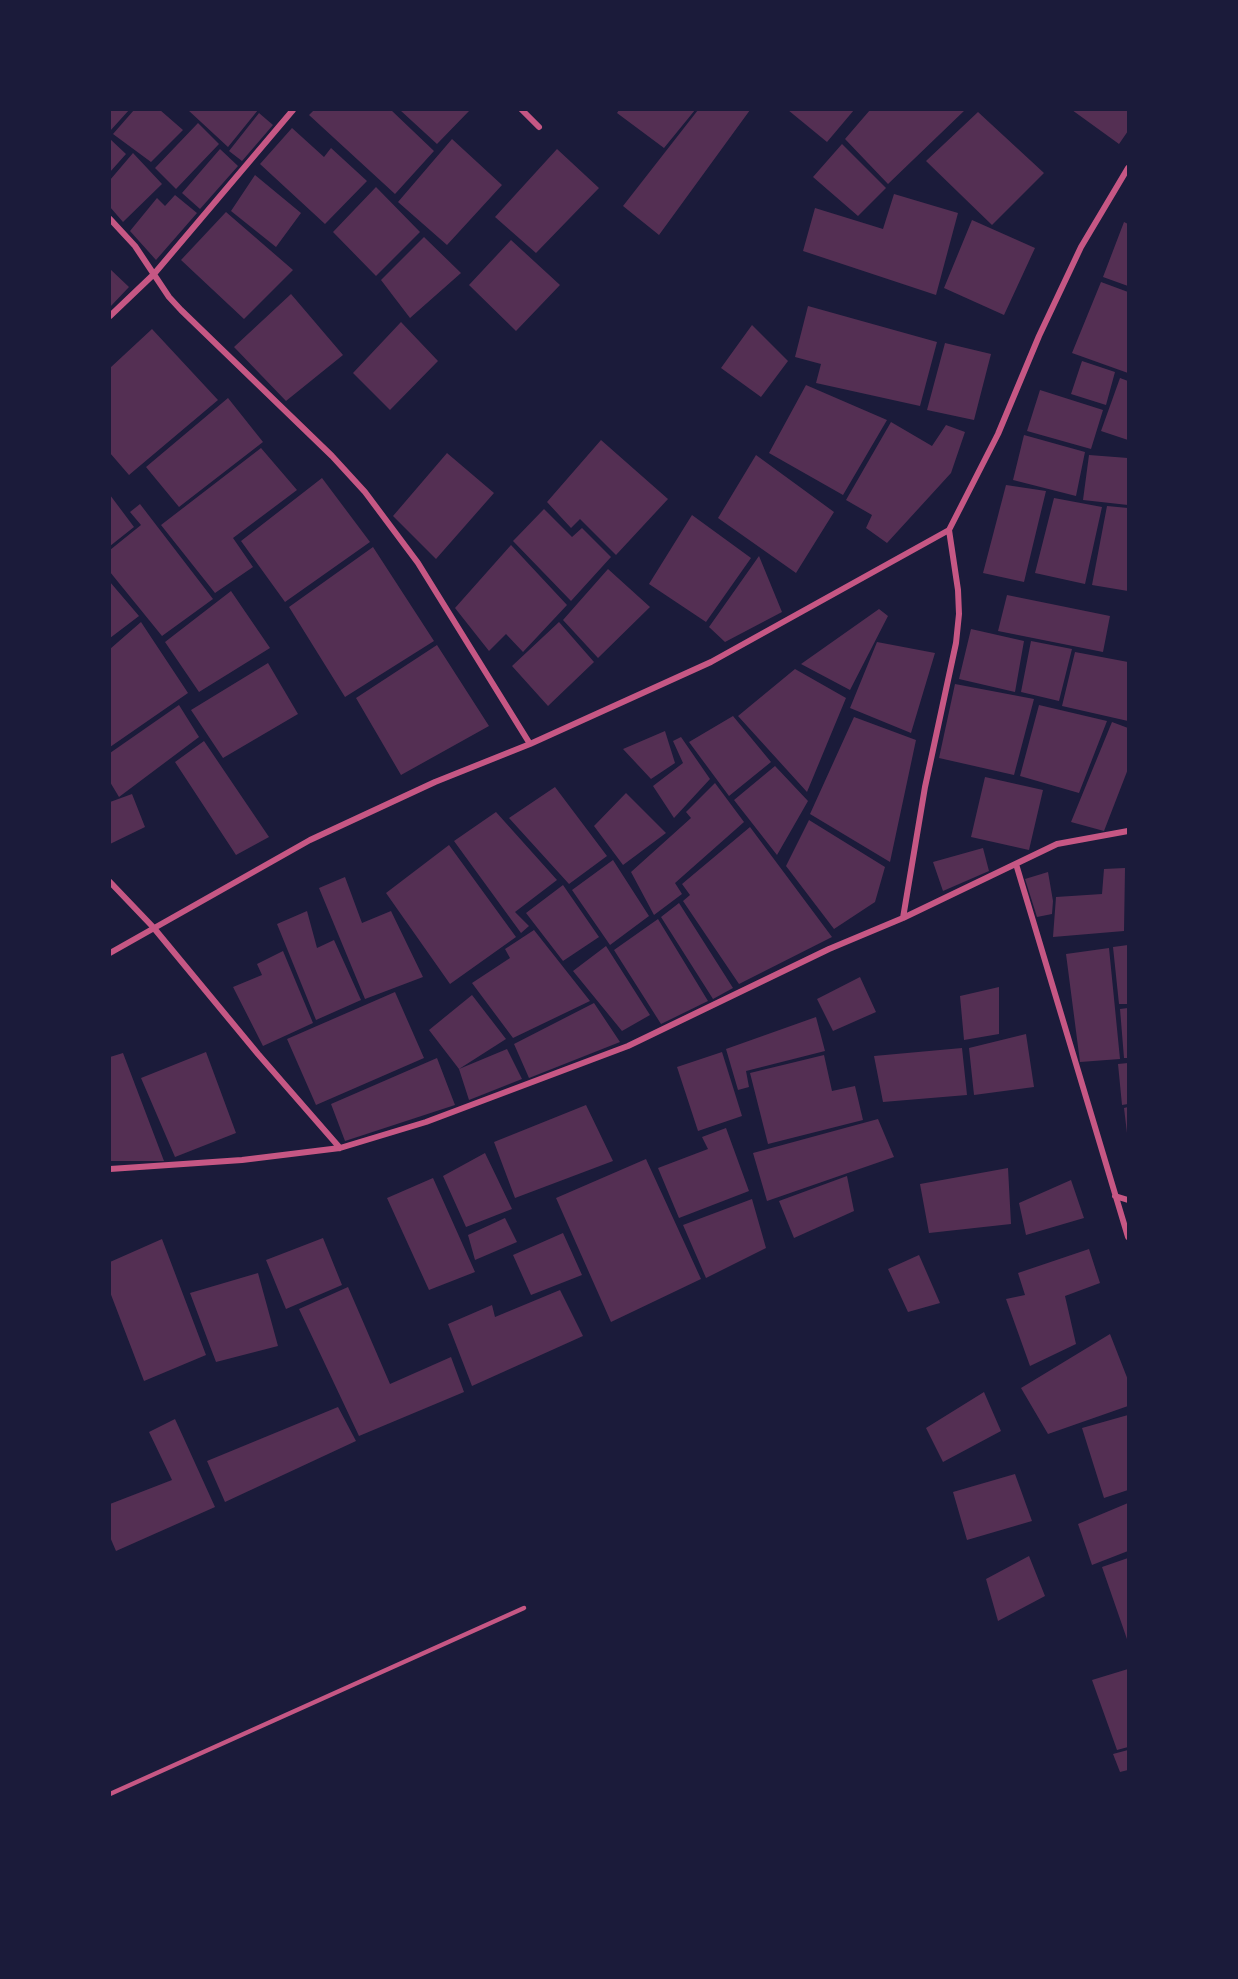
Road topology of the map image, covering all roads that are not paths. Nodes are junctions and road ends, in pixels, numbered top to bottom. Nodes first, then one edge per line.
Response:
1 (293, 110) edge
2 (522, 110) edge
3 (539, 127) dead end
4 (1128, 168) edge
5 (110, 219) edge
6 (154, 274) junction
7 (110, 316) edge
8 (949, 530) junction
9 (530, 744) junction
10 (1128, 831) edge
11 (1017, 864) junction
12 (110, 882) edge
13 (903, 918) junction
14 (153, 927) junction
15 (110, 953) edge
16 (340, 1148) junction
17 (110, 1169) edge
18 (1115, 1196) junction
19 (1128, 1200) edge
20 (1128, 1237) edge
21 (524, 1608) dead end
22 (110, 1794) edge

1 - 6 street
2 - 3 street
4 - 8 street
5 - 6 street
6 - 7 street
6 - 9 street
8 - 9 street
8 - 13 street
9 - 14 street
10 - 11 street
11 - 13 street
11 - 18 street
12 - 14 street
13 - 16 street
14 - 15 street
14 - 16 street
16 - 17 street
18 - 19 street
18 - 20 street
21 - 22 lane

